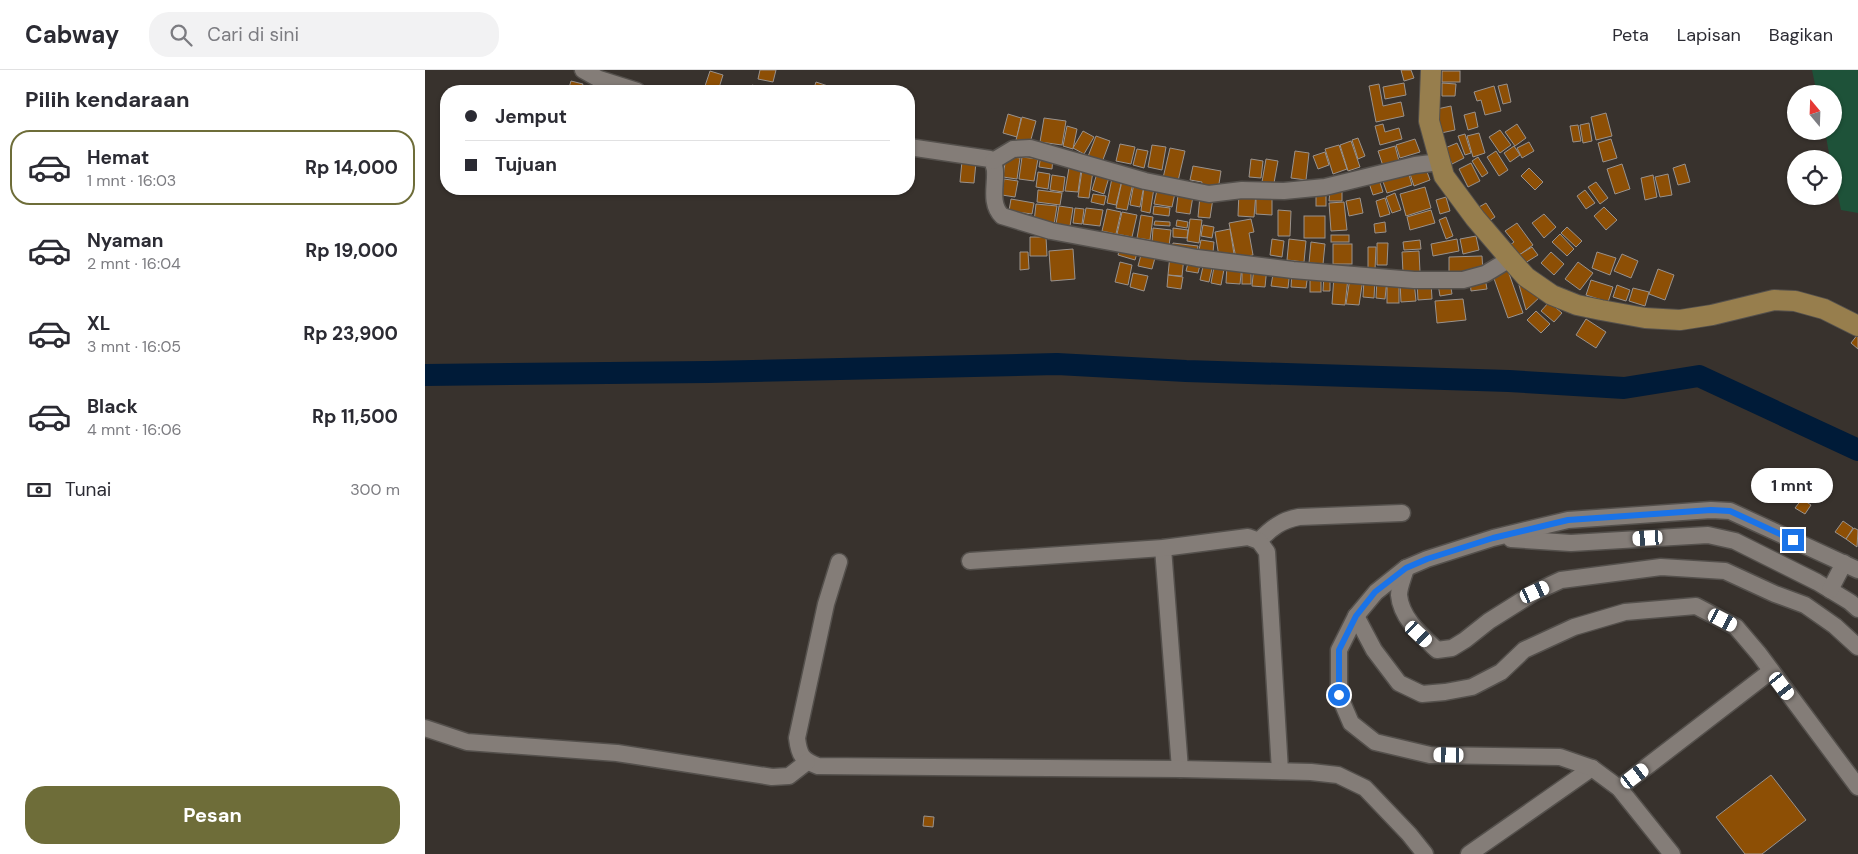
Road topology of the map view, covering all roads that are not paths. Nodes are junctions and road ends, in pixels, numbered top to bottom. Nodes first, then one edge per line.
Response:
1 (583, 70) edge
2 (1431, 70) edge
3 (618, 85) edge
4 (915, 148) edge
5 (993, 160) junction
6 (1440, 162) junction
7 (1510, 260) junction
8 (1858, 326) edge
9 (1686, 512) junction
10 (1402, 514) dead end
11 (1687, 536) junction
12 (1493, 538) junction
13 (1259, 541) junction
14 (1163, 548) junction
15 (970, 561) dead end
16 (839, 562) dead end
17 (1851, 567) edge
18 (1406, 568) junction
19 (1830, 590) junction
20 (1858, 609) edge
21 (1356, 616) junction
22 (1858, 647) edge
23 (1771, 671) junction
24 (425, 728) edge
25 (807, 762) junction
26 (1592, 768) junction
27 (1180, 769) junction
28 (1280, 771) junction
29 (1858, 787) edge
30 (1619, 788) junction
31 (1425, 854) edge
32 (1469, 854) edge
33 (1672, 854) edge

1 - 3 street
2 - 6 main road
4 - 5 street
5 - 6 street
5 - 7 street
6 - 7 main road
7 - 8 main road
9 - 11 street
9 - 12 street
9 - 17 street
10 - 13 street
11 - 12 street
11 - 19 street
12 - 18 street
13 - 14 street
13 - 28 street
14 - 15 street
14 - 27 street
16 - 25 street
17 - 19 street
18 - 21 street
18 - 22 street
19 - 20 street
21 - 23 street
21 - 26 street
23 - 29 street
23 - 30 street
24 - 25 street
25 - 27 street
26 - 30 street
26 - 32 street
27 - 28 street
28 - 31 street
30 - 33 street

